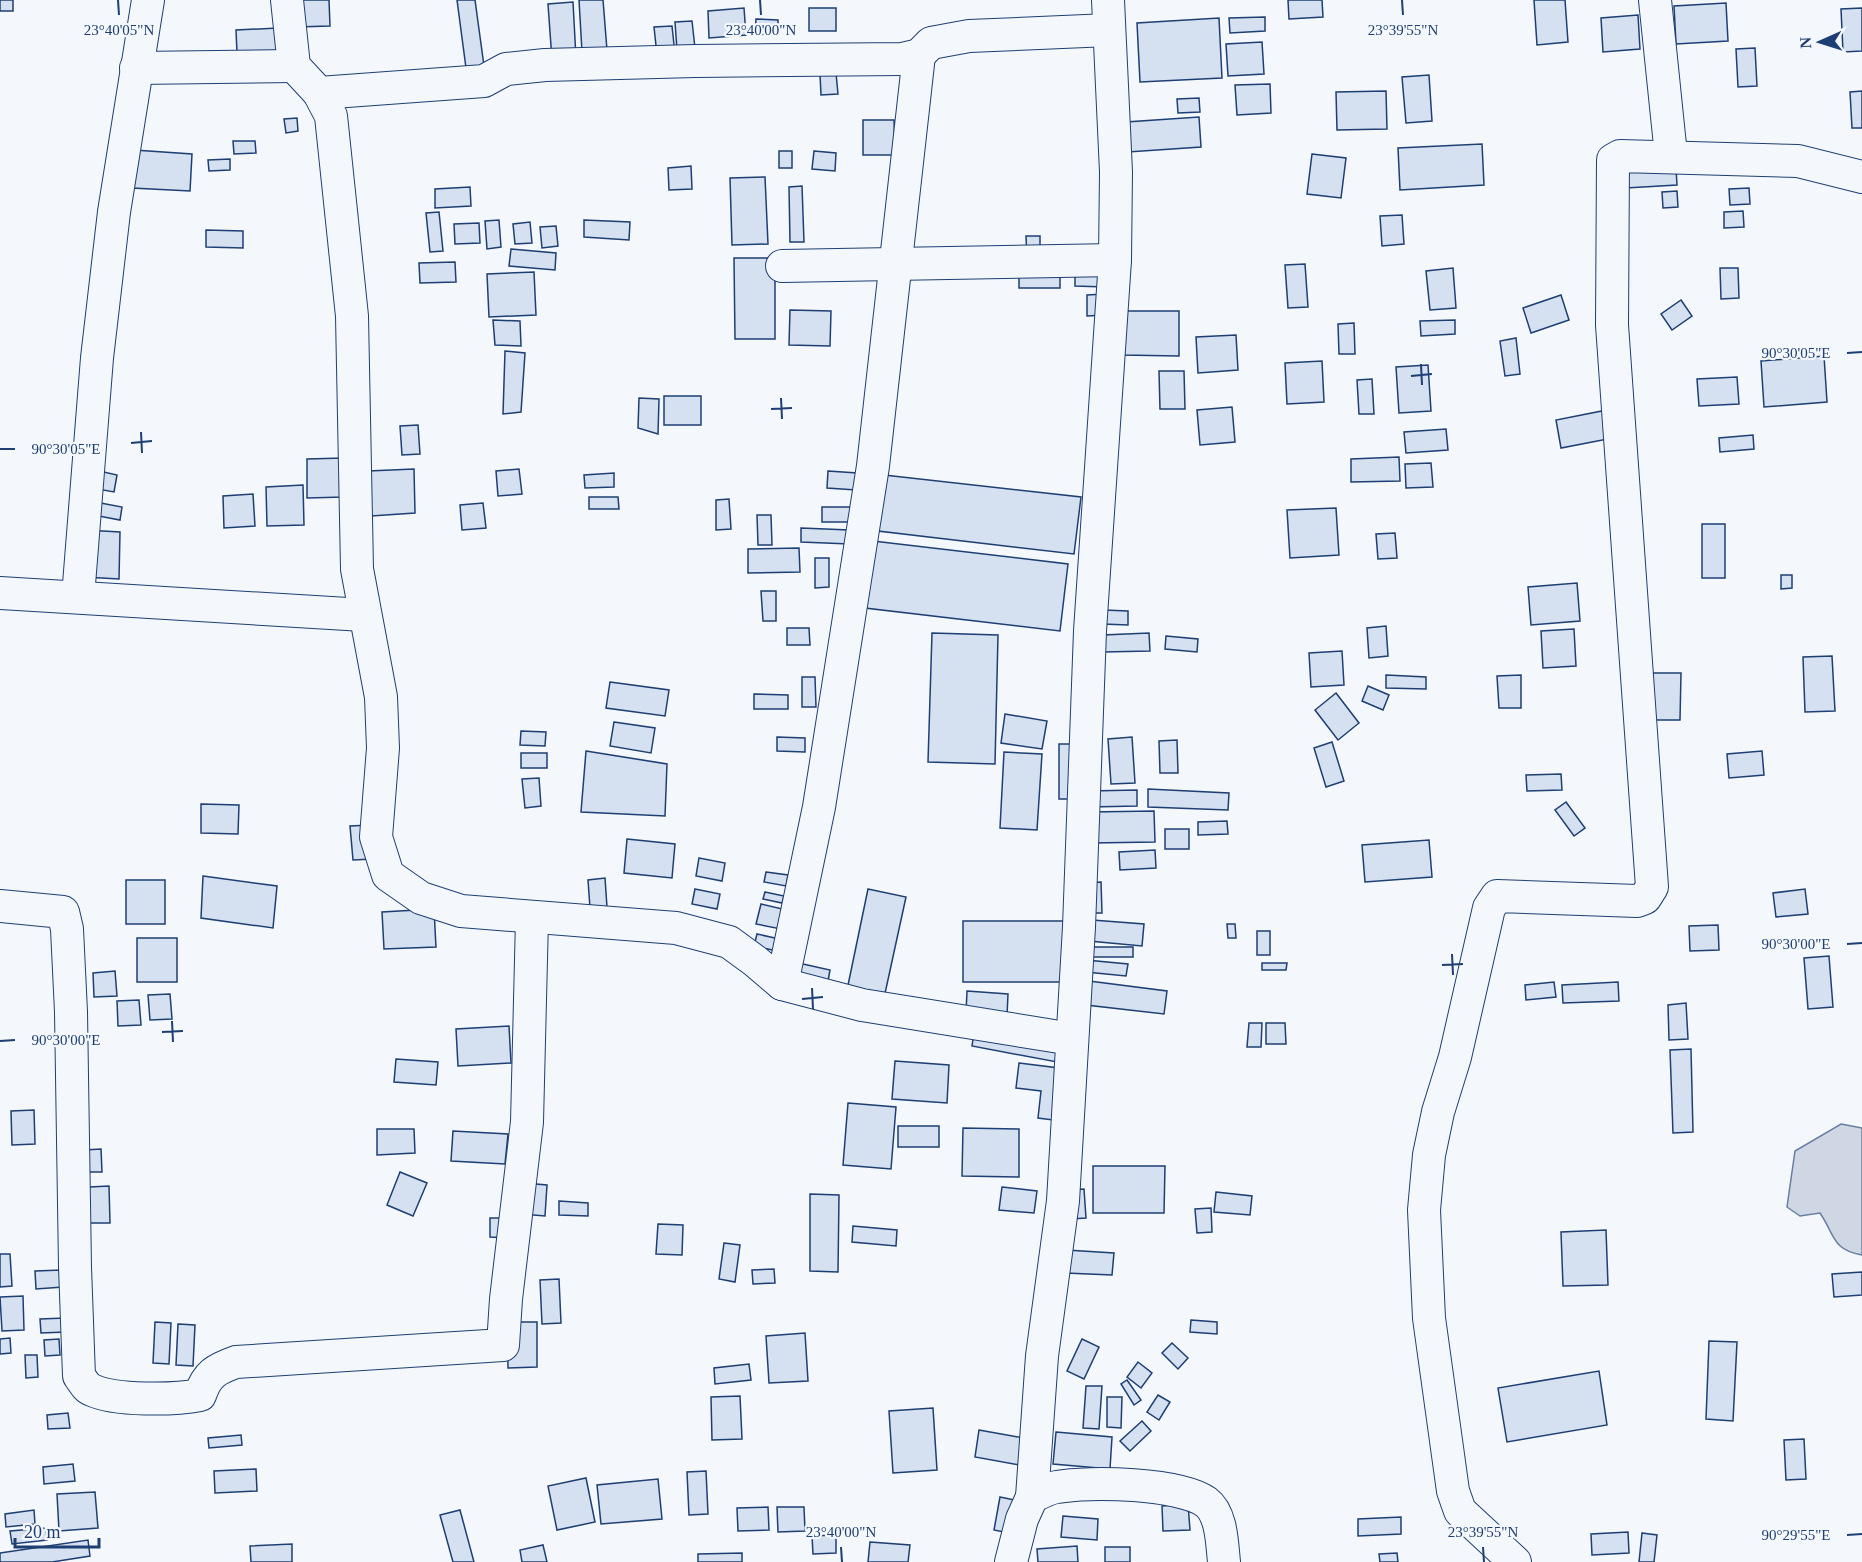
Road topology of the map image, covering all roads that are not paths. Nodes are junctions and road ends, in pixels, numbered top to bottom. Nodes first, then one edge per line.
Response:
1 (148, 0) edge
2 (287, 0) edge
3 (1655, 0) edge
4 (1108, 15) edge
5 (919, 55) junction
6 (294, 66) junction
7 (136, 68) junction
8 (319, 93) junction
9 (1671, 155) junction
10 (1862, 177) edge
11 (1115, 260) junction
12 (782, 266) dead end
13 (897, 266) junction
14 (0, 593) edge
15 (78, 597) junction
16 (364, 615) junction
17 (0, 906) edge
18 (532, 919) junction
19 (782, 984) junction
20 (1072, 1039) junction
21 (1032, 1497) junction
22 (1011, 1562) edge
23 (1224, 1562) edge
24 (1515, 1562) edge

1 - 7 street
2 - 6 street
3 - 9 street
4 - 5 street
4 - 11 street
5 - 8 street
5 - 13 street
6 - 7 street
6 - 8 street
7 - 15 street
8 - 16 street
9 - 10 street
9 - 24 street
11 - 13 street
11 - 20 street
12 - 13 street
13 - 19 street
14 - 15 street
15 - 16 street
16 - 18 street
17 - 18 street
18 - 19 street
19 - 20 street
20 - 21 street
21 - 22 street
21 - 23 street

